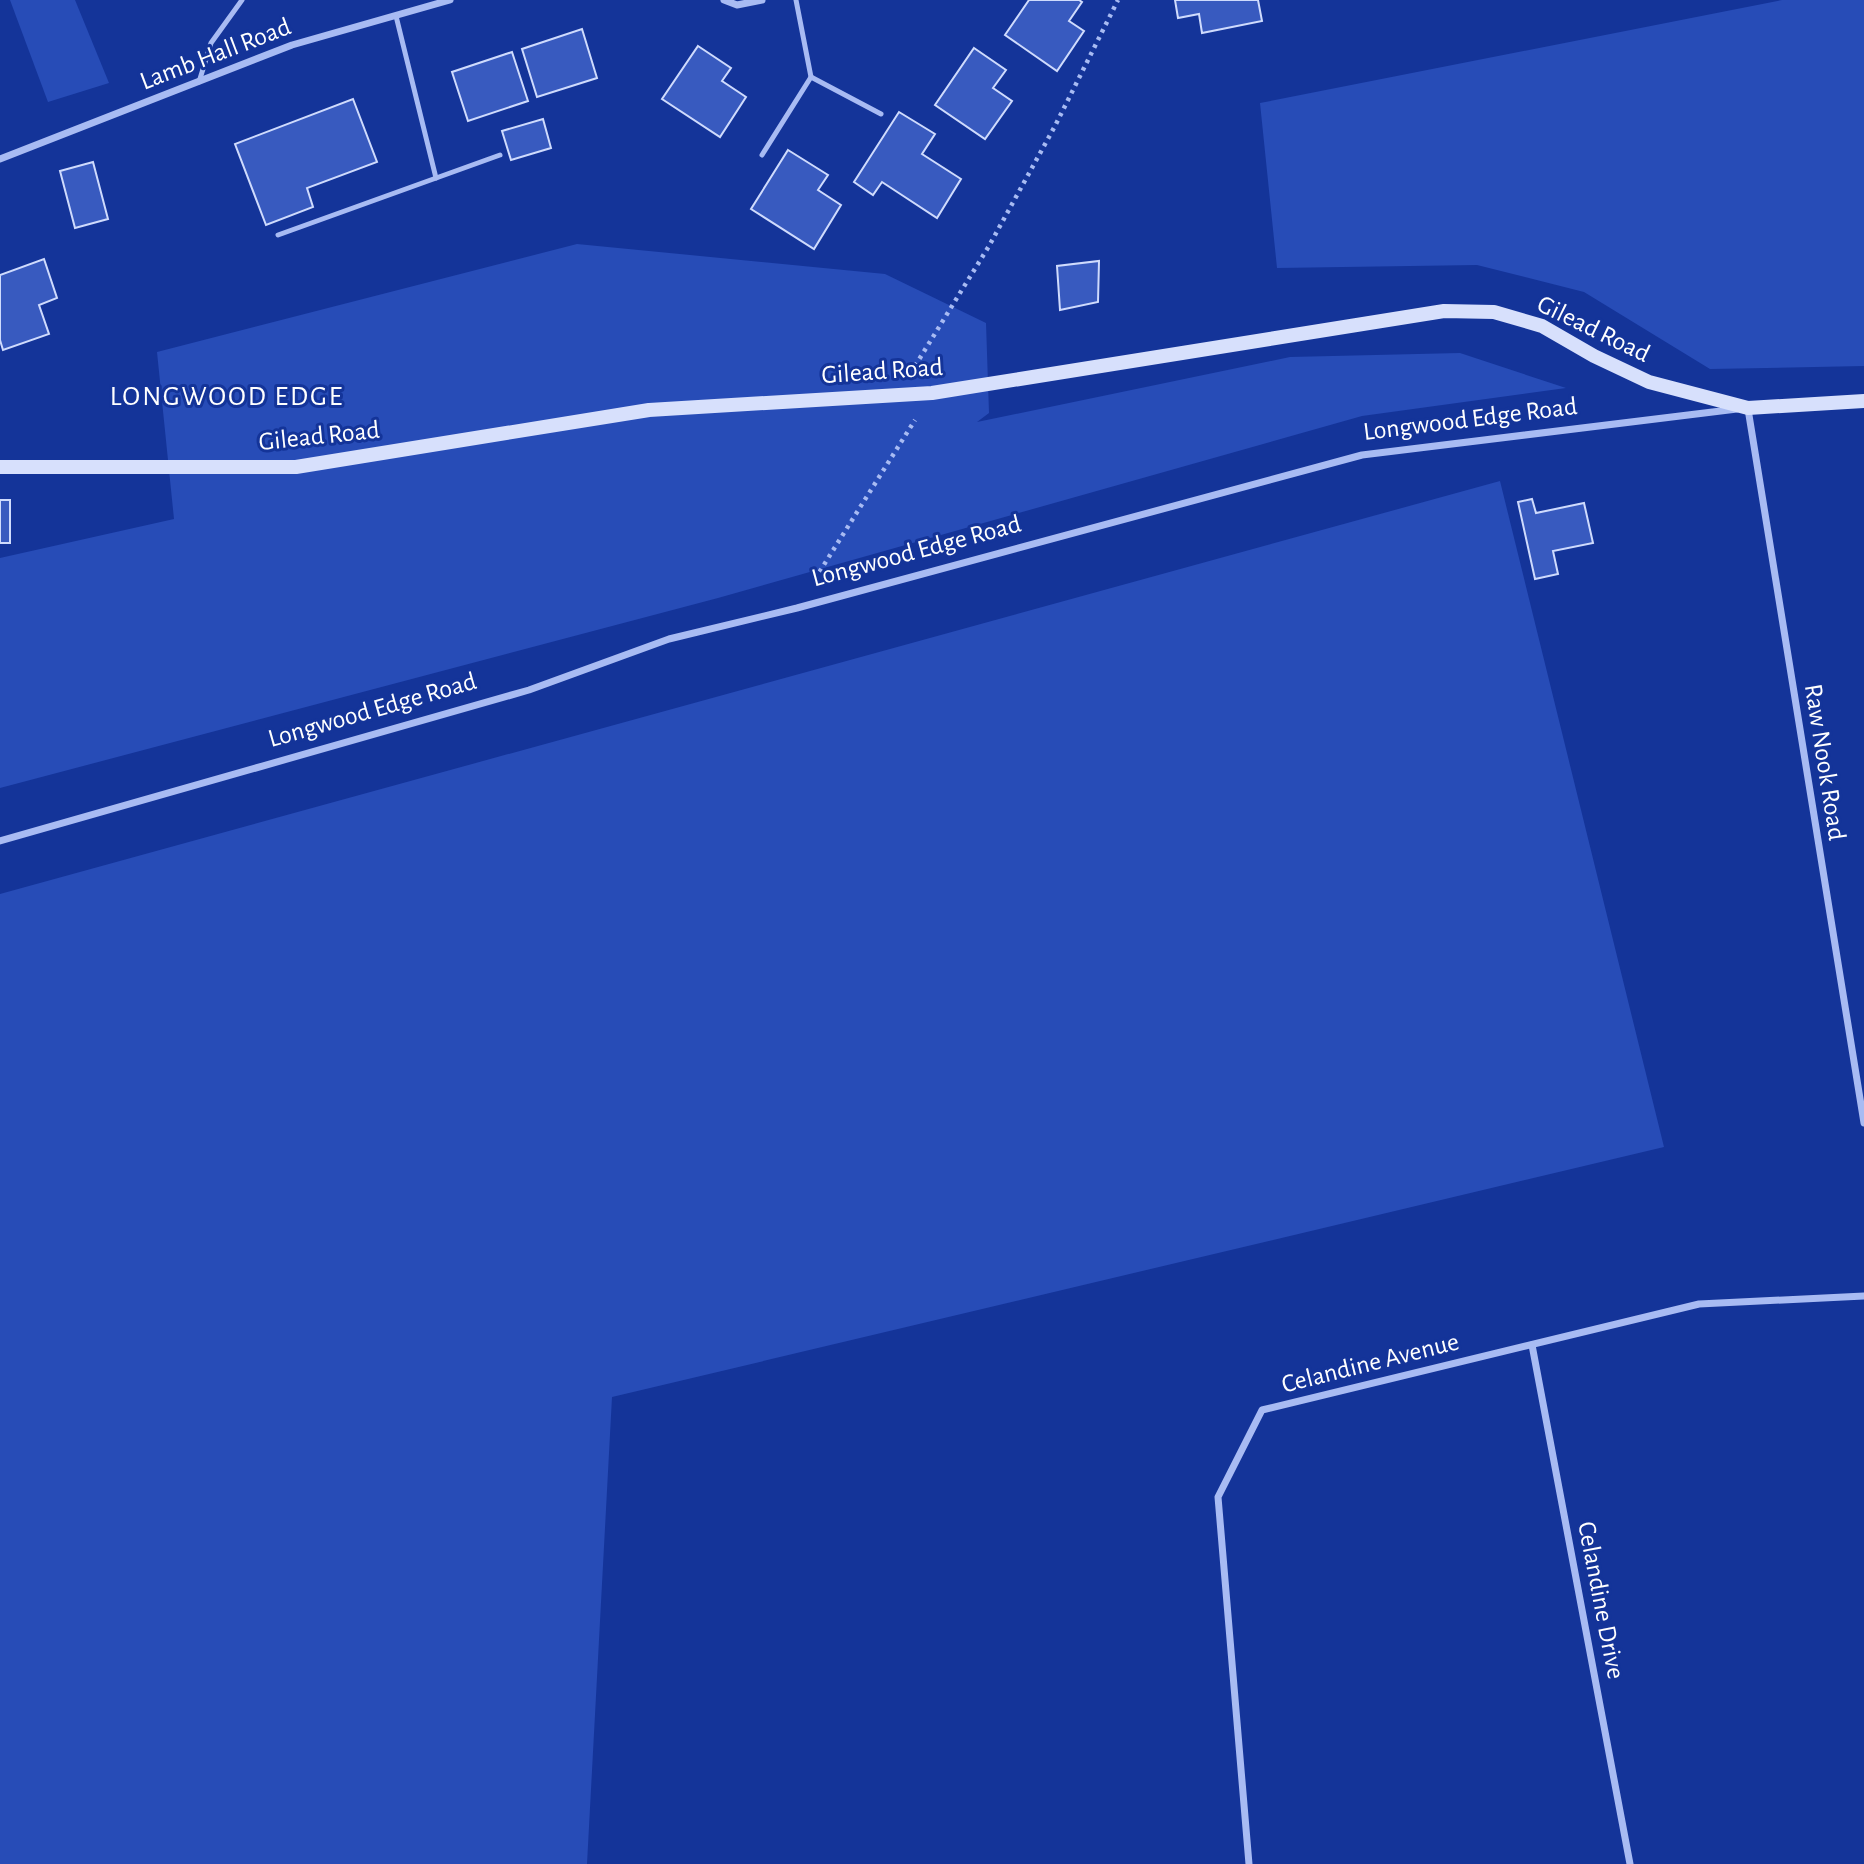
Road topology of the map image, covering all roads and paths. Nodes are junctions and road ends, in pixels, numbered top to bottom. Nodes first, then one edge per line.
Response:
1 (242, 0) edge
2 (450, 0) edge
3 (724, 0) edge
4 (762, 0) edge
5 (796, 0) edge
6 (1118, 0) edge
7 (396, 16) junction
8 (811, 77) junction
9 (199, 82) junction
10 (881, 114) dead end
11 (500, 155) dead end
12 (762, 155) dead end
13 (0, 159) edge
14 (436, 178) junction
15 (278, 235) dead end
16 (932, 393) junction
17 (898, 394) junction
18 (1864, 401) edge
19 (1748, 408) junction
20 (0, 467) edge
21 (797, 608) junction
22 (0, 841) edge
23 (1864, 1123) edge
24 (1864, 1296) edge
25 (1532, 1345) junction
26 (1249, 1864) edge
27 (1630, 1864) edge

1 - 9 lane
2 - 7 street, Lamb Hall Road
3 - 4 street
5 - 8 lane
6 - 17 path
7 - 9 street, Lamb Hall Road
7 - 14 lane
8 - 10 lane
8 - 12 lane
9 - 13 street, Lamb Hall Road
11 - 14 lane
14 - 15 lane
16 - 17 street, Gilead Road
16 - 19 street, Gilead Road
16 - 21 path
17 - 20 street, Gilead Road
18 - 19 street, Longwood Edge Road
19 - 21 street, Longwood Edge Road
19 - 23 street, Raw Nook Road
21 - 22 street, Longwood Edge Road
24 - 25 street, Celandine Avenue
25 - 26 street, Celandine Avenue
25 - 27 street, Celandine Drive

